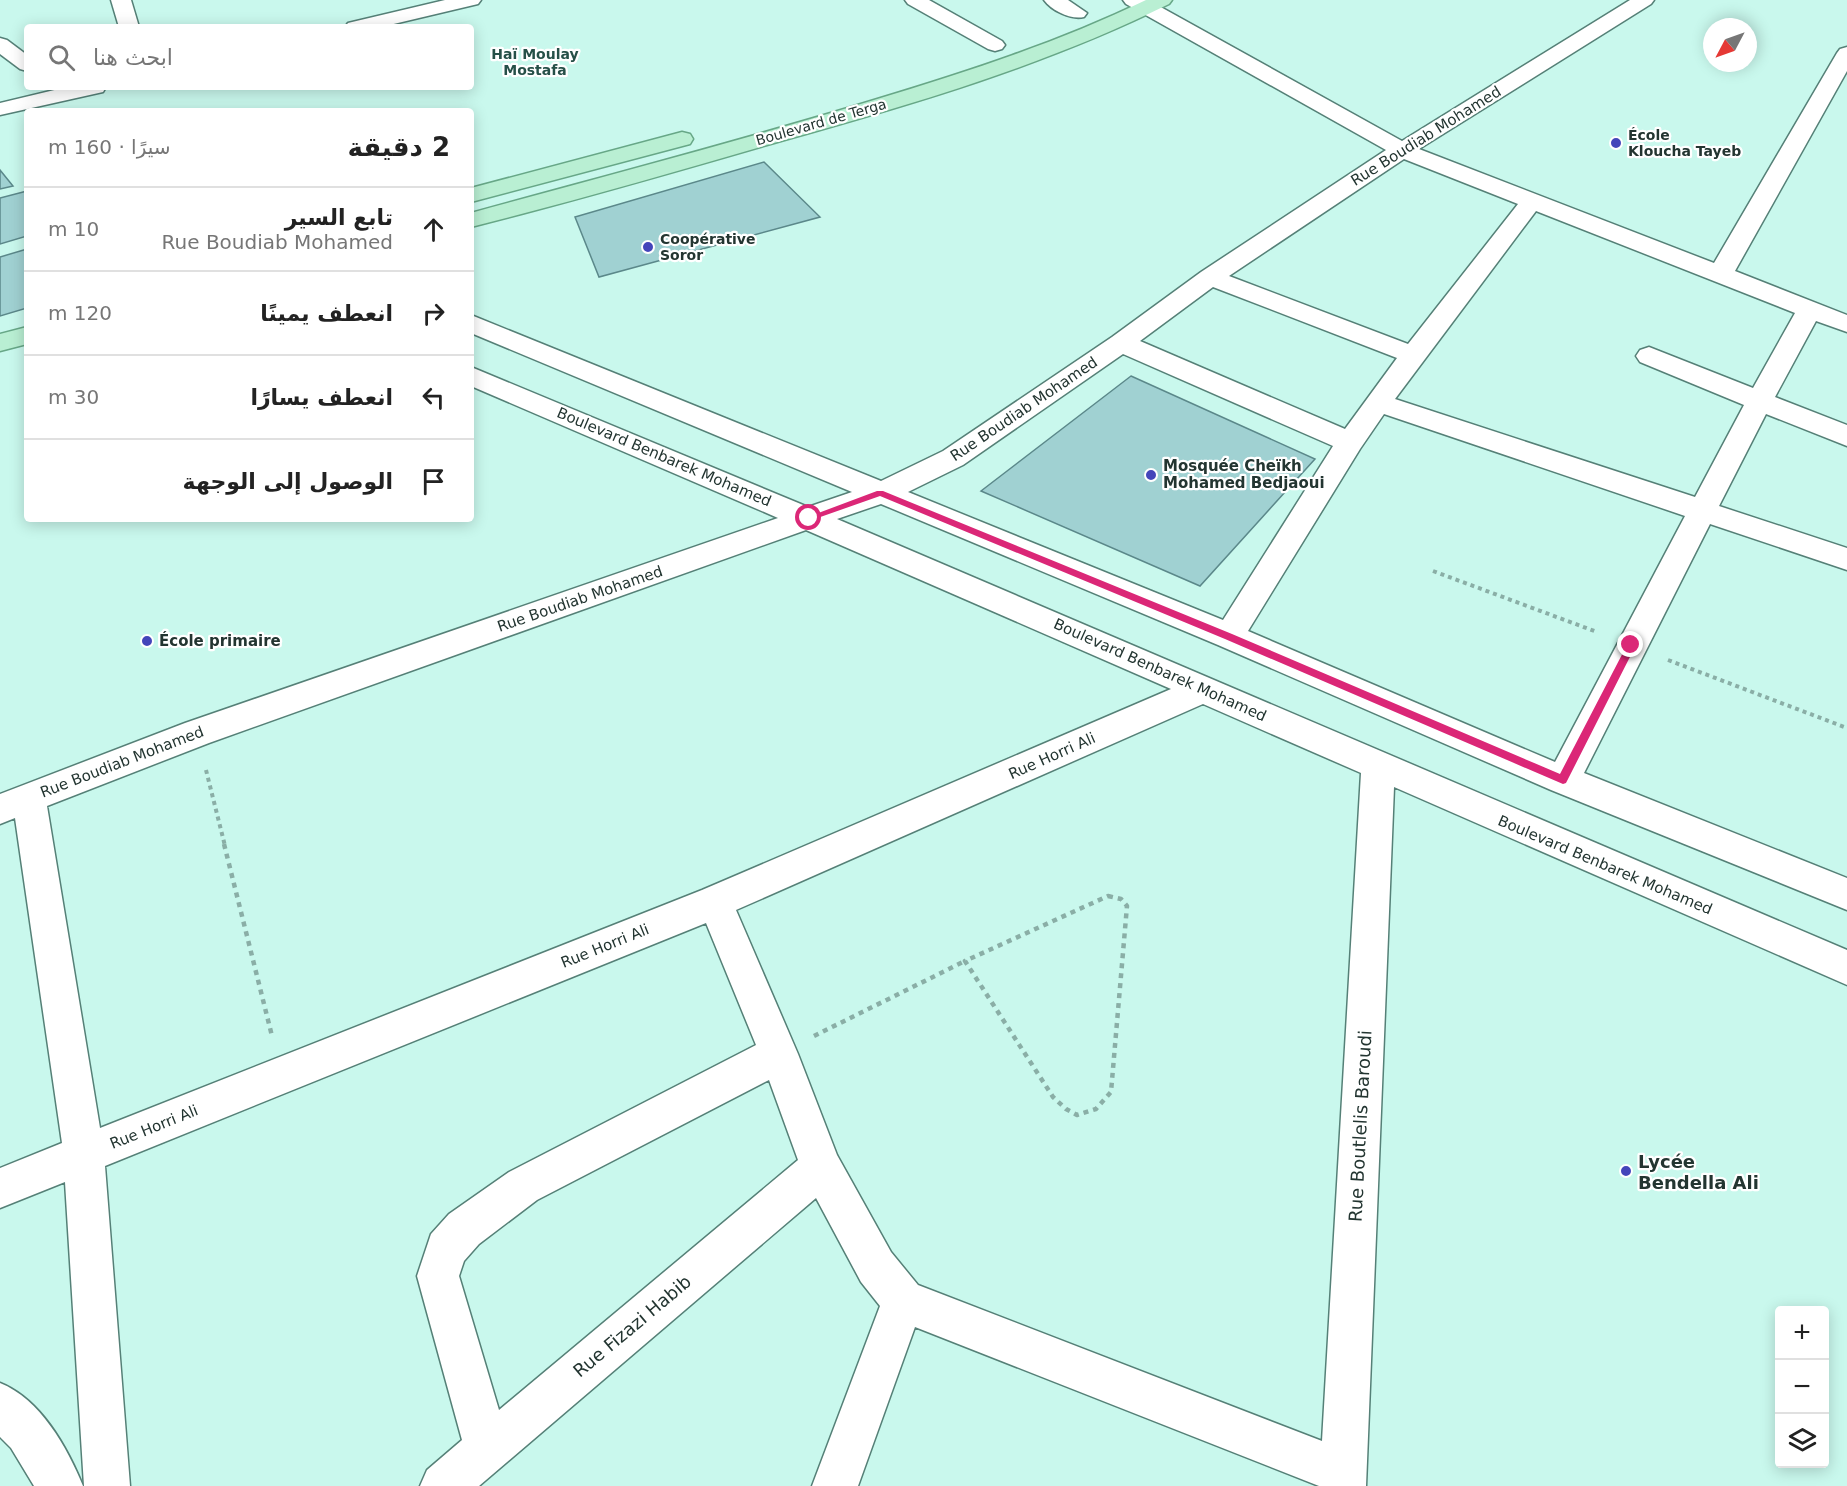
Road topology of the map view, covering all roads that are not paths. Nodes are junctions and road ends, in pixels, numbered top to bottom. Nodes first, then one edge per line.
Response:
1 (119, 0) edge
2 (471, 0) edge
3 (915, 0) edge
4 (1644, 0) edge
5 (1148, 2) edge
6 (1098, 4) dead end
7 (1055, 10) edge
8 (128, 24) edge
9 (368, 24) edge
10 (1015, 37) dead end
11 (0, 44) edge
12 (995, 45) junction
13 (972, 52) dead end
14 (1847, 53) edge
15 (24, 62) edge
16 (61, 90) edge
17 (11, 105) edge
18 (84, 108) edge
19 (697, 135) dead end
20 (1402, 150) junction
21 (474, 194) edge
22 (1532, 201) junction
23 (474, 219) edge
24 (1720, 275) junction
25 (1210, 277) junction
26 (1809, 310) junction
27 (474, 324) edge
28 (1847, 324) edge
29 (24, 336) edge
30 (0, 343) edge
31 (1121, 343) junction
32 (1413, 355) junction
33 (1649, 356) dead end
34 (474, 377) edge
35 (1760, 401) junction
36 (1380, 403) junction
37 (1847, 436) edge
38 (1350, 442) junction
39 (880, 493) junction
40 (1704, 510) junction
41 (809, 518) junction
42 (1847, 559) edge
43 (1228, 636) junction
44 (1204, 689) junction
45 (1378, 767) junction
46 (1563, 780) junction
47 (15, 803) edge
48 (1847, 894) edge
49 (715, 902) junction
50 (1847, 968) edge
51 (779, 1054) junction
52 (84, 1157) junction
53 (822, 1167) junction
54 (0, 1188) edge
55 (903, 1301) junction
56 (0, 1405) edge
57 (487, 1448) junction
58 (1342, 1479) edge
59 (60, 1486) edge
60 (107, 1486) edge
61 (443, 1486) edge
62 (836, 1486) edge

1 - 8 street
2 - 9 street
3 - 12 street
4 - 20 street, Rue Boudiab Mohamed
5 - 20 street
5 - 23 main road, Boulevard de Terga
6 - 7 main road
10 - 12 main road
11 - 15 street
12 - 13 main road
14 - 24 street
16 - 17 street
16 - 18 street
19 - 21 main road
20 - 22 street
20 - 25 street, Rue Boudiab Mohamed
22 - 24 street
22 - 32 street
24 - 26 street
25 - 31 street, Rue Boudiab Mohamed
25 - 32 street
26 - 28 street
26 - 35 street
27 - 39 street
29 - 30 main road
31 - 38 street
31 - 39 street, Rue Boudiab Mohamed
32 - 36 street
33 - 35 street
34 - 41 street, Boulevard Benbarek Mohamed
35 - 37 street
35 - 40 street
36 - 38 street
36 - 40 street
38 - 43 street
39 - 41 street, Rue Boudiab Mohamed
39 - 43 street
40 - 42 street
40 - 46 street
41 - 44 street, Boulevard Benbarek Mohamed
41 - 47 street, Rue Boudiab Mohamed
43 - 46 street
44 - 45 street, Boulevard Benbarek Mohamed
44 - 49 street, Rue Horri Ali
45 - 50 street, Boulevard Benbarek Mohamed
45 - 58 street, Rue Boutlelis Baroudi
46 - 48 street
47 - 52 street
49 - 51 street
49 - 52 street, Rue Horri Ali
51 - 53 street
51 - 57 street
52 - 54 street, Rue Horri Ali
52 - 60 street
53 - 55 street
53 - 57 street, Rue Fizazi Habib
55 - 58 street
55 - 62 street
56 - 59 street
57 - 61 street, Rue Fizazi Habib

